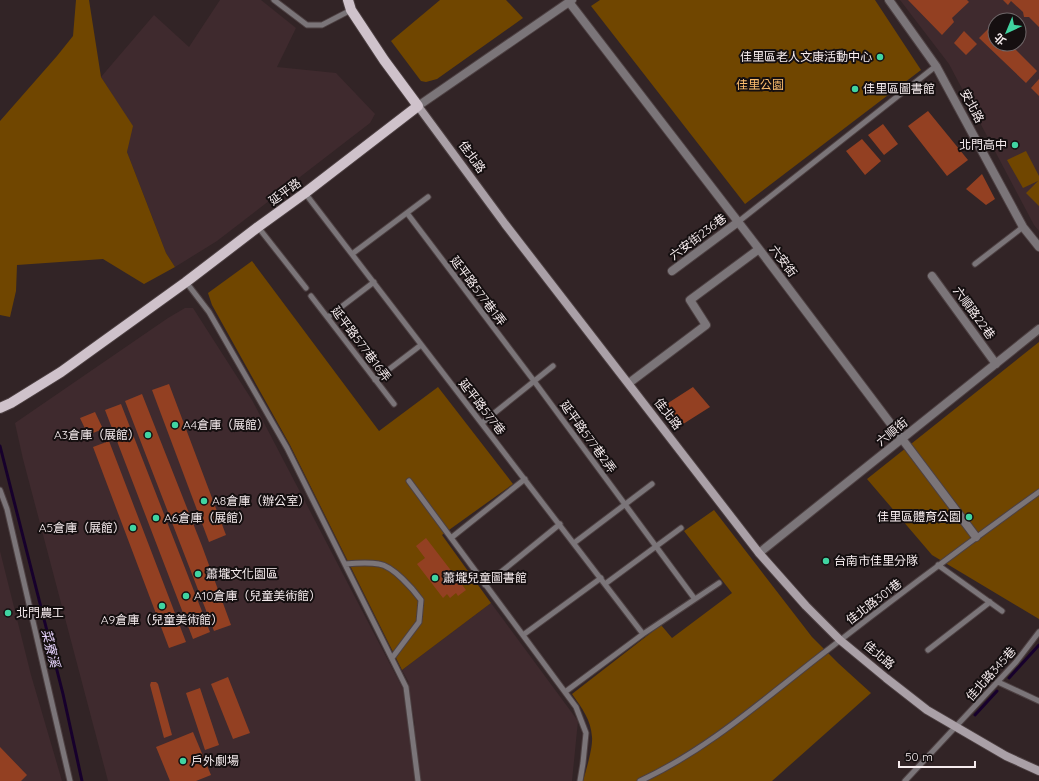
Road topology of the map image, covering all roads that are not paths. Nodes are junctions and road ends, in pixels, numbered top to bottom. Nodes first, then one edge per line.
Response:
1 (274, 0) edge
2 (889, 0) edge
3 (570, 1) edge
4 (349, 5) edge
5 (936, 66) junction
6 (418, 106) junction
7 (306, 193) junction
8 (428, 196) dead end
9 (407, 213) junction
10 (738, 222) junction
11 (258, 227) junction
12 (1022, 227) junction
13 (1039, 247) edge
14 (759, 249) junction
15 (352, 254) junction
16 (975, 264) dead end
17 (672, 271) dead end
18 (932, 276) dead end
19 (186, 282) junction
20 (374, 282) junction
21 (306, 288) dead end
22 (311, 296) dead end
23 (328, 317) junction
24 (1039, 329) edge
25 (422, 345) junction
26 (996, 364) junction
27 (553, 366) dead end
28 (375, 380) junction
29 (534, 381) junction
30 (629, 384) junction
31 (394, 404) dead end
32 (0, 408) edge
33 (482, 423) junction
34 (902, 438) junction
35 (525, 479) junction
36 (409, 481) dead end
37 (652, 484) dead end
38 (0, 490) edge
39 (1039, 492) edge
40 (625, 504) junction
41 (7, 509) junction
42 (0, 510) edge
43 (560, 524) junction
44 (681, 528) dead end
45 (976, 537) junction
46 (451, 538) junction
47 (574, 543) junction
48 (656, 546) junction
49 (760, 553) junction
50 (345, 564) junction
51 (938, 565) junction
52 (601, 578) junction
53 (718, 582) dead end
54 (485, 584) junction
55 (605, 584) junction
56 (694, 598) junction
57 (990, 602) junction
58 (1002, 611) dead end
59 (1039, 633) edge
60 (644, 634) junction
61 (523, 635) junction
62 (840, 640) junction
63 (928, 650) dead end
64 (392, 658) junction
65 (998, 682) junction
66 (565, 692) junction
67 (1039, 702) edge
68 (956, 728) junction
69 (1039, 771) edge
70 (70, 781) edge
71 (418, 781) edge
72 (580, 781) edge
73 (640, 781) edge
74 (905, 781) edge

1 - 4 lane
2 - 5 street, 安北路
3 - 6 street, 延平路
3 - 10 street, 六安街
4 - 6 main road, 佳北路
5 - 10 lane
5 - 12 street, 安北路
6 - 7 main road, 延平路
6 - 30 street, 佳北路
7 - 11 main road, 延平路
7 - 15 lane, 延平路577巷
8 - 9 lane
9 - 15 lane
9 - 29 lane, 延平路577巷1弄
10 - 14 street, 六安街
10 - 17 street, 六安街236巷
11 - 19 main road, 延平路
11 - 21 lane
12 - 13 street, 安北路
12 - 16 lane
14 - 30 street
14 - 34 street, 六安街
15 - 20 lane, 延平路577巷
18 - 26 street, 六順路22巷
19 - 32 main road, 延平路
19 - 50 lane
20 - 23 lane
20 - 25 lane, 延平路577巷
22 - 23 lane, 延平路577巷16弄
23 - 28 lane, 延平路577巷16弄
24 - 26 street, 六順街
25 - 28 lane
25 - 33 lane, 延平路577巷
26 - 34 street, 六順街
27 - 29 lane
28 - 31 lane, 延平路577巷16弄
29 - 33 lane
29 - 40 lane, 延平路577巷2弄
30 - 49 street, 佳北路
33 - 35 lane, 延平路577巷
34 - 45 street, 六安街
34 - 49 street, 六順街
35 - 43 lane, 延平路577巷
35 - 46 lane
36 - 46 lane
37 - 40 lane
38 - 41 lane
39 - 45 lane, 佳北路301巷
40 - 47 lane
40 - 48 lane, 延平路577巷2弄
41 - 42 lane
41 - 70 lane
43 - 47 lane, 延平路577巷
43 - 54 lane
44 - 48 lane
45 - 51 lane, 佳北路301巷
46 - 54 lane
47 - 52 lane, 延平路577巷
48 - 55 lane
48 - 56 lane, 延平路577巷2弄
49 - 62 street, 佳北路
50 - 64 lane
50 - 64 lane
51 - 57 lane
51 - 62 lane, 佳北路301巷
52 - 55 lane, 延平路577巷
52 - 61 lane
53 - 56 lane
54 - 61 lane
55 - 60 lane, 延平路577巷
56 - 60 lane
57 - 58 lane
57 - 63 lane
59 - 65 lane, 佳北路345巷
60 - 66 lane
61 - 66 lane
62 - 68 street, 佳北路
62 - 73 lane, 佳北路301巷
64 - 71 lane
65 - 67 lane
65 - 68 lane, 佳北路345巷
66 - 72 lane
68 - 69 street, 佳北路
68 - 74 lane, 佳北路345巷

